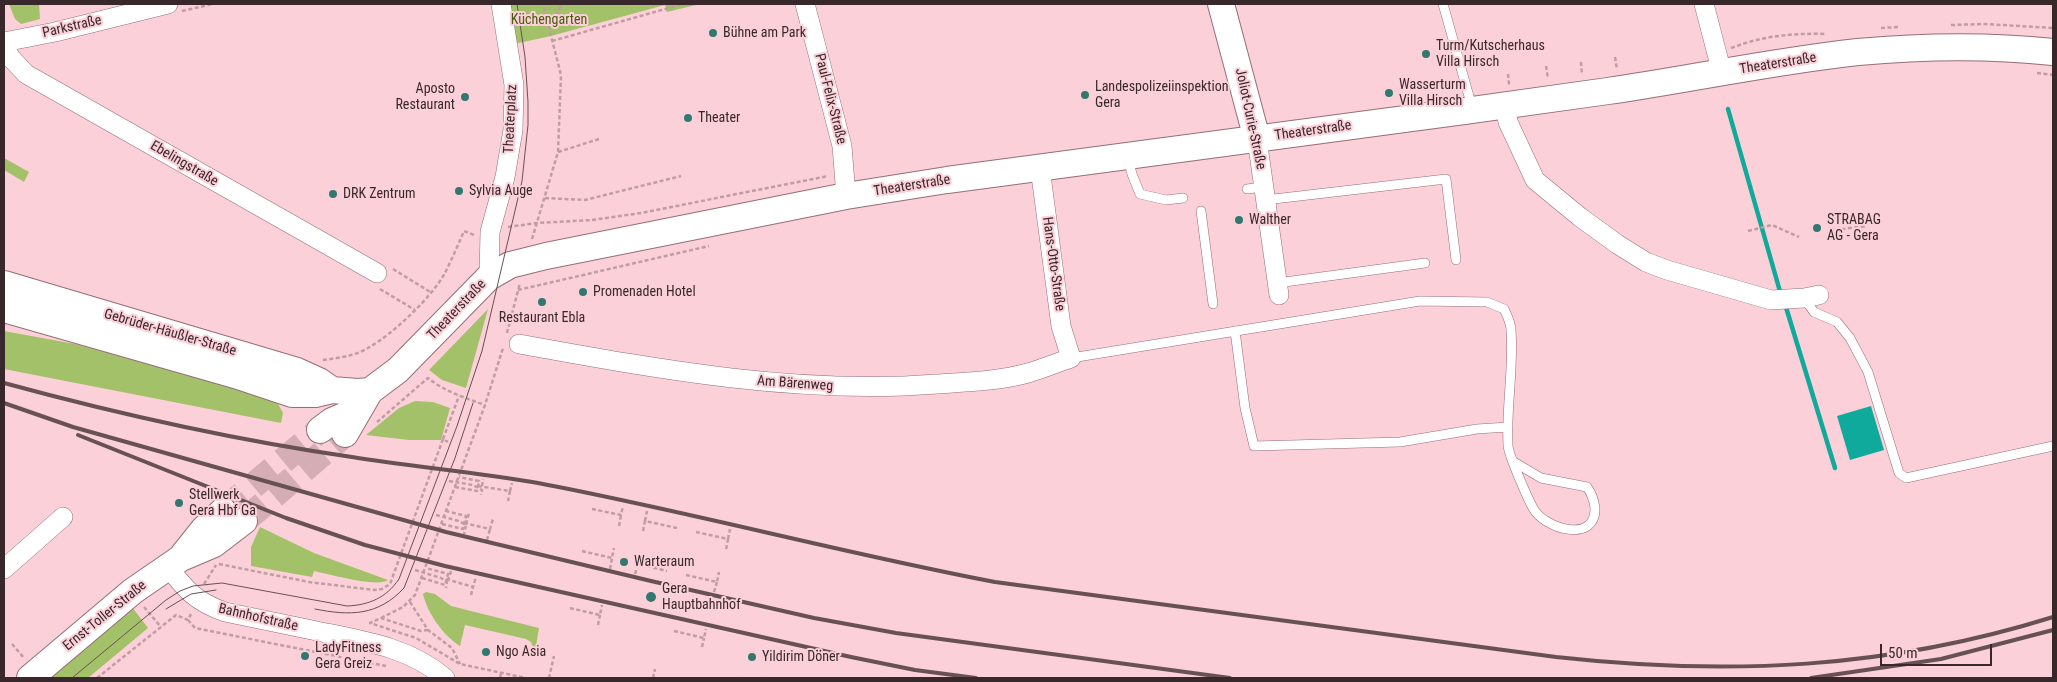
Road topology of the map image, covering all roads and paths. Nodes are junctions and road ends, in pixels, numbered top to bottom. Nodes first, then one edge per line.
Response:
1 (168, 4) edge
2 (501, 4) edge
3 (543, 4) edge
4 (562, 4) edge
5 (683, 4) edge
6 (806, 4) edge
7 (1220, 4) edge
8 (1443, 4) edge
9 (1704, 4) edge
10 (549, 26) junction
11 (552, 41) junction
12 (4, 42) edge
13 (2053, 52) edge
14 (1616, 57) dead end
15 (1581, 62) dead end
16 (1546, 66) dead end
17 (1722, 73) junction
18 (1508, 74) dead end
19 (1618, 74) dead end
20 (1583, 79) dead end
21 (1548, 83) dead end
22 (1507, 97) junction
23 (1472, 110) junction
24 (599, 139) dead end
25 (1257, 139) junction
26 (558, 152) junction
27 (1128, 156) junction
28 (1040, 168) junction
29 (681, 176) dead end
30 (846, 184) junction
31 (1258, 192) junction
32 (545, 198) junction
33 (1183, 198) dead end
34 (1201, 211) dead end
35 (537, 223) junction
36 (1866, 226) dead end
37 (497, 230) junction
38 (1835, 230) dead end
39 (464, 231) dead end
40 (1748, 231) dead end
41 (1799, 237) dead end
42 (1456, 260) dead end
43 (1425, 263) dead end
44 (377, 273) junction
45 (489, 277) junction
46 (4, 284) edge
47 (1278, 289) joint
48 (432, 293) junction
49 (1806, 297) joint
50 (1213, 304) dead end
51 (4, 309) edge
52 (415, 310) junction
53 (1235, 331) junction
54 (520, 344) dead end
55 (1071, 358) junction
56 (322, 360) dead end
57 (332, 390) junction
58 (459, 396) junction
59 (367, 409) junction
60 (1508, 427) junction
61 (333, 432) tunnel mouth
62 (443, 438) junction
63 (448, 442) dead end
64 (2053, 446) edge
65 (1514, 462) junction
66 (459, 477) junction
67 (483, 479) dead end
68 (449, 481) dead end
69 (457, 482) junction
70 (512, 483) dead end
71 (478, 486) junction
72 (455, 487) junction
73 (482, 490) junction
74 (510, 492) junction
75 (481, 494) dead end
76 (508, 501) dead end
77 (623, 506) dead end
78 (592, 509) dead end
79 (446, 511) junction
80 (647, 511) dead end
81 (469, 513) dead end
82 (436, 515) dead end
83 (234, 516) tunnel mouth
84 (621, 516) junction
85 (63, 517) dead end
86 (444, 518) junction
87 (493, 520) dead end
88 (645, 521) junction
89 (442, 524) junction
90 (465, 524) junction
91 (619, 526) dead end
92 (677, 528) dead end
93 (490, 529) junction
94 (730, 529) dead end
95 (643, 531) dead end
96 (696, 532) dead end
97 (464, 534) dead end
98 (728, 539) junction
99 (487, 540) dead end
100 (614, 548) dead end
101 (726, 550) dead end
102 (582, 552) dead end
103 (640, 554) dead end
104 (612, 558) junction
105 (175, 562) junction
106 (638, 564) junction
107 (426, 568) junction
108 (610, 568) dead end
109 (4, 569) edge
110 (400, 570) dead end
111 (416, 570) dead end
112 (451, 571) dead end
113 (667, 571) dead end
114 (394, 572) junction
115 (719, 572) dead end
116 (424, 573) junction
117 (636, 574) dead end
118 (686, 575) dead end
119 (476, 577) dead end
120 (422, 578) junction
121 (447, 581) junction
122 (717, 582) junction
123 (473, 586) junction
124 (446, 588) dead end
125 (132, 591) junction
126 (714, 592) dead end
127 (470, 595) dead end
128 (197, 599) junction
129 (410, 602) junction
130 (602, 605) dead end
131 (570, 608) dead end
132 (600, 615) junction
133 (381, 618) junction
134 (188, 620) junction
135 (377, 625) dead end
136 (598, 625) dead end
137 (161, 627) junction
138 (706, 629) dead end
139 (428, 630) junction
140 (674, 631) dead end
141 (704, 638) junction
142 (702, 648) dead end
143 (446, 655) dead end
144 (554, 656) dead end
145 (460, 664) junction
146 (387, 666) dead end
147 (655, 669) dead end
148 (500, 673) junction
149 (30, 678) edge
150 (97, 678) edge
151 (445, 678) edge
152 (500, 678) edge
153 (526, 678) edge
154 (549, 678) edge
155 (653, 678) edge

1 - 12 street, Parkstraße
2 - 37 street, Theaterplatz
3 - 10 path
4 - 10 path
5 - 11 path
6 - 30 street, Paul-Felix-Straße
7 - 25 main road, Joliot-Curie-Straße
8 - 23 lane
9 - 17 street
10 - 11 path
11 - 26 path
12 - 44 street, Ebelingstraße
13 - 17 main road, Theaterstraße
14 - 19 path
15 - 20 path
16 - 21 path
17 - 22 main road, Theaterstraße
18 - 22 path
22 - 23 main road, Theaterstraße
22 - 49 street
23 - 25 main road, Theaterstraße
24 - 26 path
25 - 27 main road, Theaterstraße
25 - 31 street, Joliot-Curie-Straße
26 - 32 path
27 - 28 main road, Theaterstraße
27 - 33 lane
28 - 30 main road, Theaterstraße
28 - 55 street, Hans-Otto-Straße
29 - 32 path
30 - 35 path
30 - 45 main road, Theaterstraße
31 - 42 lane
31 - 47 street, Joliot-Curie-Straße
32 - 35 path
34 - 50 lane
35 - 37 path
36 - 38 path
37 - 45 street, Theaterplatz
39 - 48 path
40 - 41 path
43 - 47 lane
44 - 48 path
44 - 52 path
45 - 59 main road, Theaterstraße
46 - 57 main road, Gebrüder-Häußler-Straße
48 - 52 path
49 - 64 lane
51 - 57 main road, Gebrüder-Häußler-Straße
52 - 56 path
53 - 55 lane
53 - 60 lane
53 - 60 lane
54 - 55 street, Am Bärenweg
57 - 59 main road, Gebrüder-Häußler-Straße
58 - 59 path
58 - 62 path
58 - 66 path
59 - 61 main road
60 - 65 lane
62 - 63 path
62 - 114 path
65 - 65 lane
66 - 69 path
66 - 71 path
67 - 73 path
68 - 69 path
69 - 72 path
69 - 73 path
70 - 74 path
71 - 72 path
71 - 74 path
72 - 79 path
73 - 75 path
74 - 76 path
77 - 84 path
78 - 84 path
79 - 86 path
79 - 90 path
80 - 88 path
81 - 90 path
82 - 86 path
83 - 105 main road, Ernst-Toller-Straße
84 - 91 path
85 - 109 street
86 - 89 path
86 - 90 path
87 - 93 path
88 - 92 path
88 - 95 path
89 - 90 path
89 - 107 path
90 - 93 path
90 - 97 path
93 - 99 path
94 - 98 path
96 - 98 path
98 - 101 path
100 - 104 path
102 - 104 path
103 - 106 path
104 - 108 path
105 - 125 main road, Ernst-Toller-Straße
105 - 128 street, Bahnhofstraße
106 - 113 path
106 - 117 path
107 - 116 path
107 - 121 path
110 - 114 path
111 - 116 path
112 - 121 path
114 - 128 path
115 - 122 path
116 - 120 path
116 - 121 path
118 - 122 path
119 - 123 path
120 - 121 path
120 - 129 path
121 - 123 path
121 - 124 path
122 - 126 path
123 - 127 path
125 - 137 path
125 - 149 main road, Ernst-Toller-Straße
128 - 134 path
128 - 151 street, Bahnhofstraße
129 - 133 path
129 - 139 path
130 - 132 path
131 - 132 path
132 - 136 path
133 - 135 path
133 - 139 path
134 - 137 path
134 - 146 path
137 - 150 path
138 - 141 path
139 - 145 path
140 - 141 path
141 - 142 path
143 - 145 path
144 - 154 path
145 - 148 path
147 - 155 path
148 - 152 path
148 - 153 path

